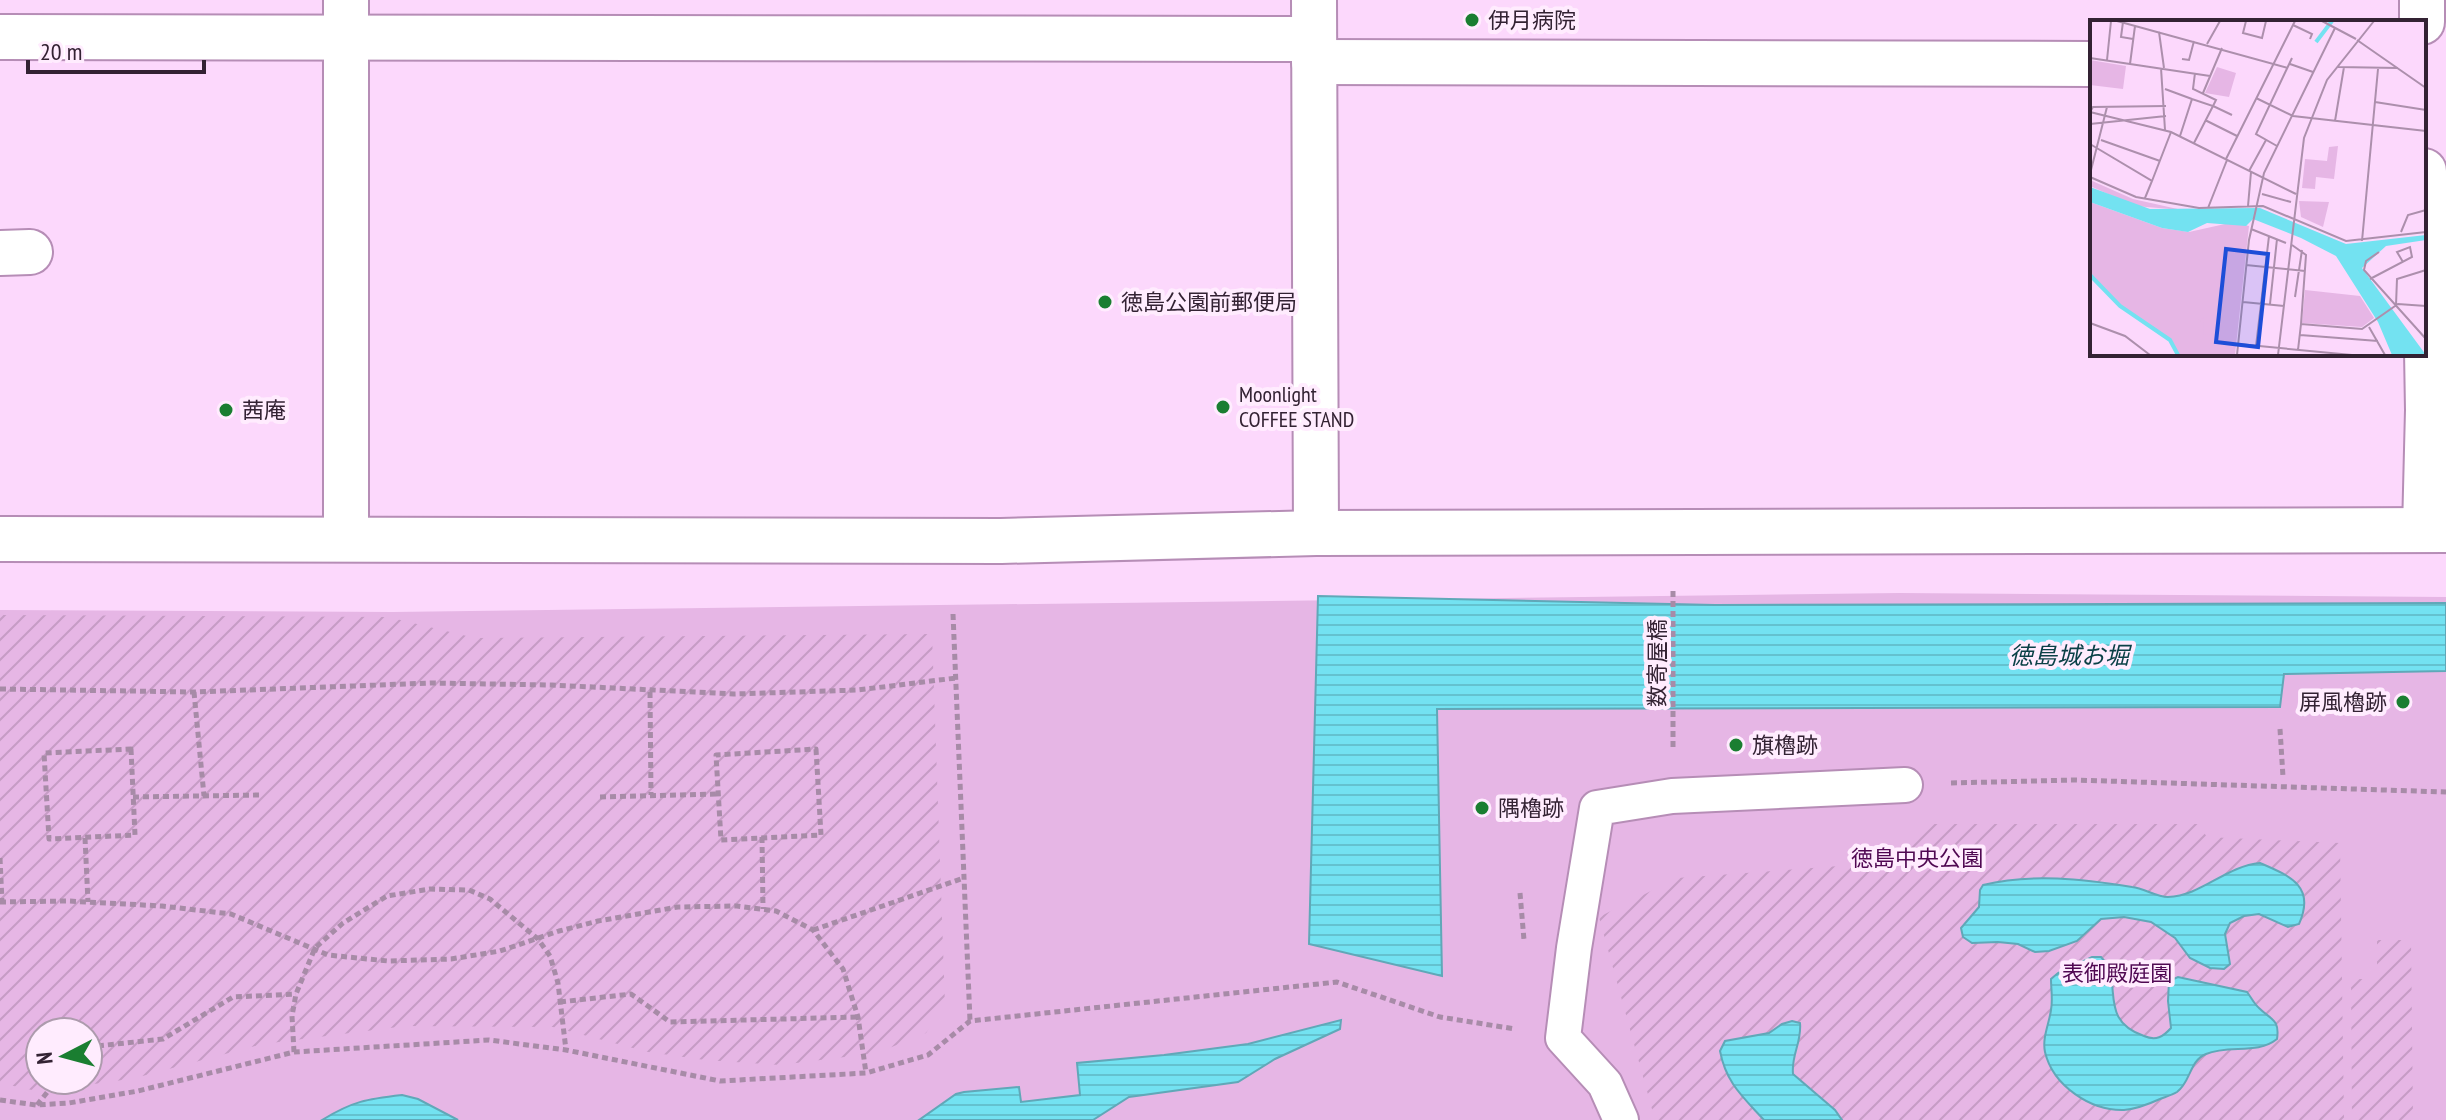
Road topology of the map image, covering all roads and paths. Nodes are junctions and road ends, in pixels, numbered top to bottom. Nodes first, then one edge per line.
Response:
1 (346, 20) edge
2 (1314, 34) edge
3 (0, 37) edge
4 (2090, 64) edge
5 (2426, 290) edge
6 (2436, 530) edge
7 (1316, 533) junction
8 (0, 539) edge
9 (346, 539) junction
10 (1673, 588) dead end
11 (953, 614) dead end
12 (956, 678) junction
13 (0, 689) edge
14 (194, 692) junction
15 (650, 692) junction
16 (2280, 729) dead end
17 (1673, 737) dead end
18 (2283, 777) dead end
19 (1905, 785) joint
20 (2446, 792) edge
21 (718, 794) junction
22 (261, 795) dead end
23 (651, 795) junction
24 (204, 796) junction
25 (133, 797) junction
26 (600, 797) dead end
27 (762, 837) junction
28 (85, 838) junction
29 (0, 858) edge
30 (964, 878) junction
31 (1520, 893) dead end
32 (1, 902) edge
33 (88, 902) junction
34 (763, 909) junction
35 (813, 930) junction
36 (538, 939) junction
37 (1524, 944) dead end
38 (315, 948) junction
39 (296, 994) junction
40 (560, 1002) junction
41 (858, 1017) junction
42 (970, 1021) junction
43 (1563, 1038) junction
44 (104, 1045) edge
45 (566, 1050) junction
46 (294, 1052) junction
47 (866, 1073) junction
48 (44, 1096) edge
49 (0, 1100) edge
50 (36, 1105) junction
51 (1621, 1120) edge

1 - 2 street
1 - 3 street
1 - 9 street
2 - 4 street
2 - 7 street
5 - 6 street
6 - 7 street
7 - 9 street
8 - 9 street
10 - 17 path, 数寄屋橋
11 - 12 path
12 - 15 path
12 - 30 path
13 - 14 path
14 - 15 path
14 - 24 path
15 - 23 path
16 - 18 path
19 - 20 path
19 - 43 lane
21 - 23 path
21 - 27 path
21 - 27 path
22 - 24 path
23 - 26 path
24 - 25 path
25 - 28 path
25 - 28 path
27 - 34 path
28 - 33 path
29 - 32 path
30 - 35 path
30 - 42 path
31 - 37 path
32 - 33 path
33 - 38 path
34 - 35 path
34 - 36 path
35 - 41 path
36 - 38 path
36 - 38 path
36 - 40 path
38 - 39 path
39 - 44 path
39 - 46 path
40 - 41 path
40 - 45 path
41 - 47 path
42 - 43 path
42 - 47 path
43 - 51 lane
45 - 46 path
45 - 47 path
46 - 50 path
48 - 50 path
49 - 50 path

